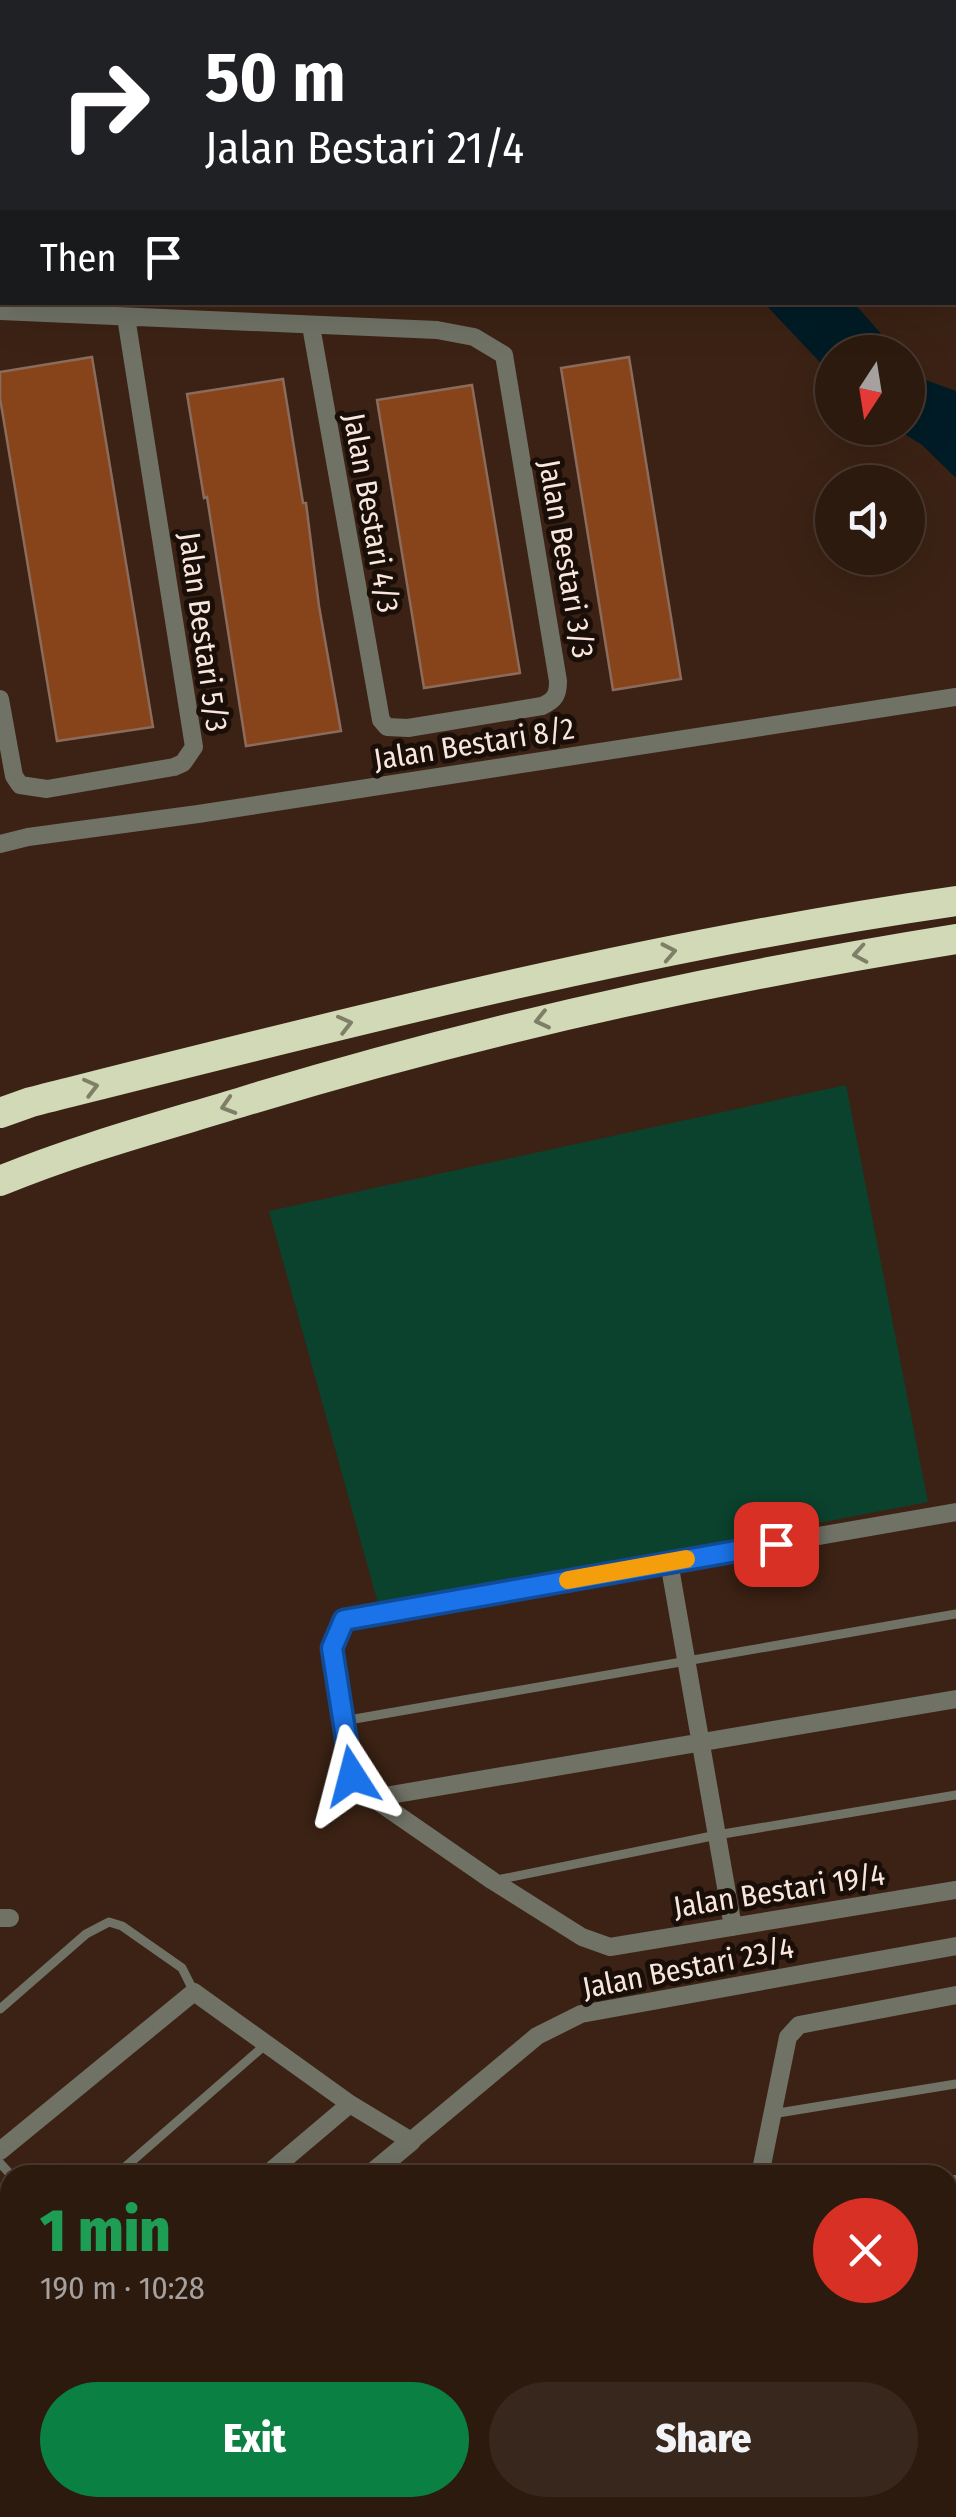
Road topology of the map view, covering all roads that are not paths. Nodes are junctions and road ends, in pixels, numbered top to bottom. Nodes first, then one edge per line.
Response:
1 (0, 311) edge
2 (126, 317) junction
3 (312, 326) junction
4 (956, 696) edge
5 (0, 699) edge
6 (377, 708) joint
7 (0, 844) edge
8 (956, 901) edge
9 (956, 939) edge
10 (0, 1112) edge
11 (0, 1180) edge
12 (956, 1512) edge
13 (668, 1562) junction
14 (956, 1614) edge
15 (686, 1662) junction
16 (956, 1699) edge
17 (343, 1721) junction
18 (700, 1743) junction
19 (956, 1795) edge
20 (373, 1798) junction
21 (717, 1835) junction
22 (493, 1881) junction
23 (956, 1890) edge
24 (733, 1927) junction
25 (956, 1946) edge
26 (194, 1992) junction
27 (956, 1996) edge
28 (0, 2009) edge
29 (267, 2043) junction
30 (956, 2084) edge
31 (350, 2104) junction
32 (772, 2114) junction
33 (411, 2141) junction
34 (0, 2150) edge
35 (127, 2165) edge
36 (278, 2165) edge
37 (382, 2165) edge
38 (762, 2165) edge

1 - 2 street
2 - 3 street
2 - 5 street, Jalan Bestari 5/3
3 - 6 street, Jalan Bestari 4/3
3 - 6 street, Jalan Bestari 3/3
4 - 7 street, Jalan Bestari 8/2
10 -> 8 highway
9 -> 11 highway
12 - 13 street
13 - 15 street
13 - 17 street
14 - 15 lane
15 - 17 lane
15 - 18 street
16 - 18 street
17 - 20 street
18 - 20 street
18 - 21 street
19 - 21 lane
20 - 22 street
21 - 22 lane
21 - 24 street
22 - 24 street, Jalan Bestari 19/4
23 - 24 street, Jalan Bestari 19/4
25 - 33 street, Jalan Bestari 23/4
26 - 28 lane
26 - 29 street
26 - 34 street
27 - 32 street
29 - 31 street
29 - 35 lane
30 - 32 lane
31 - 33 street
31 - 36 street
32 - 38 street
33 - 37 street

